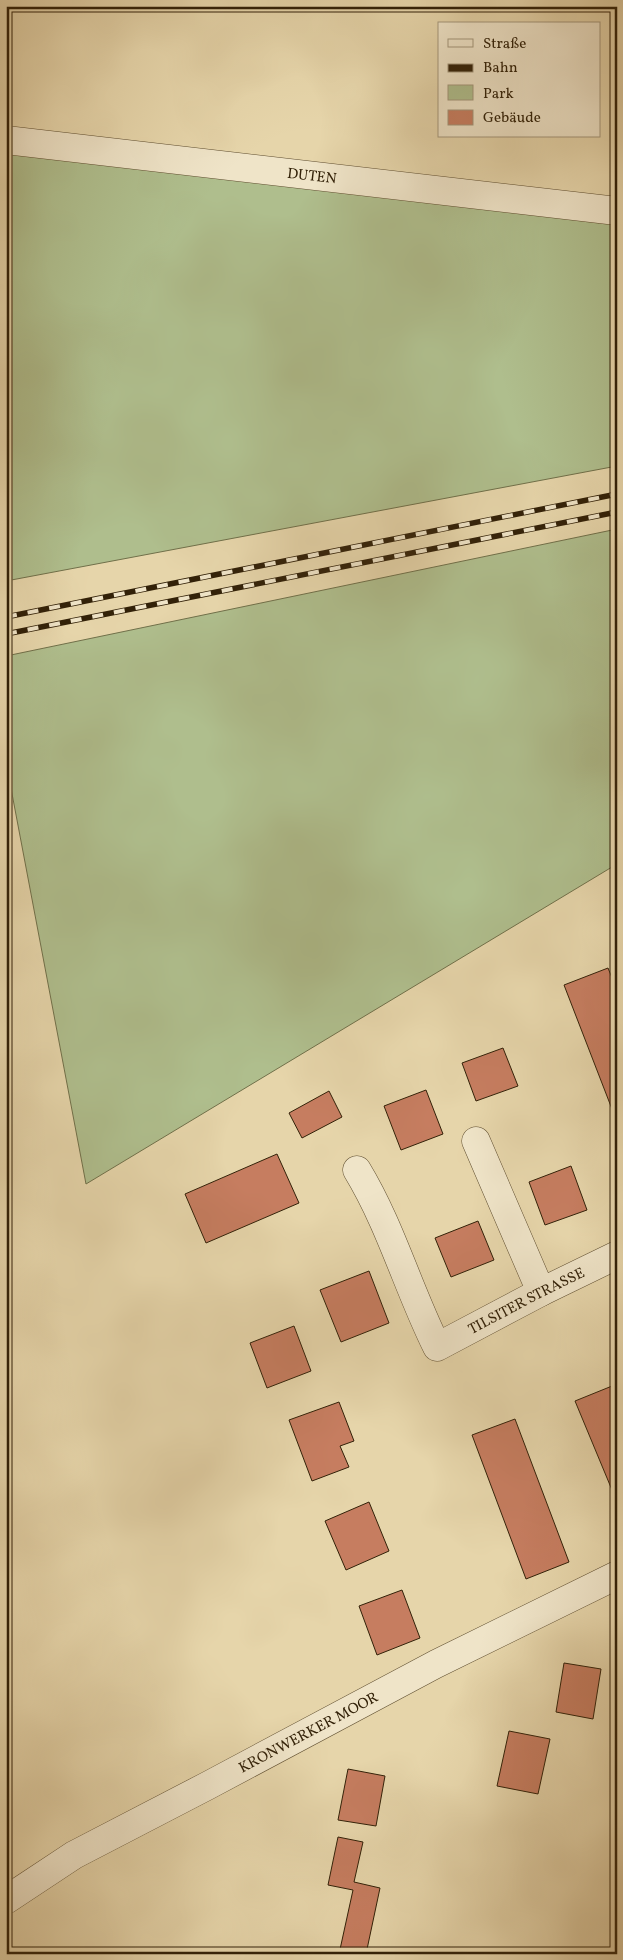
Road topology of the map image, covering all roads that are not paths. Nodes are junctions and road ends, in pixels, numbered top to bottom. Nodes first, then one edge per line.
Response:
1 (6, 140) edge
2 (617, 211) edge
3 (476, 1141) dead end
4 (357, 1170) dead end
5 (617, 1255) edge
6 (541, 1292) junction
7 (617, 1575) edge
8 (6, 1900) edge

1 - 2 street, DUTEN
3 - 6 street
4 - 6 street, TILSITER STRASSE
5 - 6 street, TILSITER STRASSE
7 - 8 street, KRONWERKER MOOR

